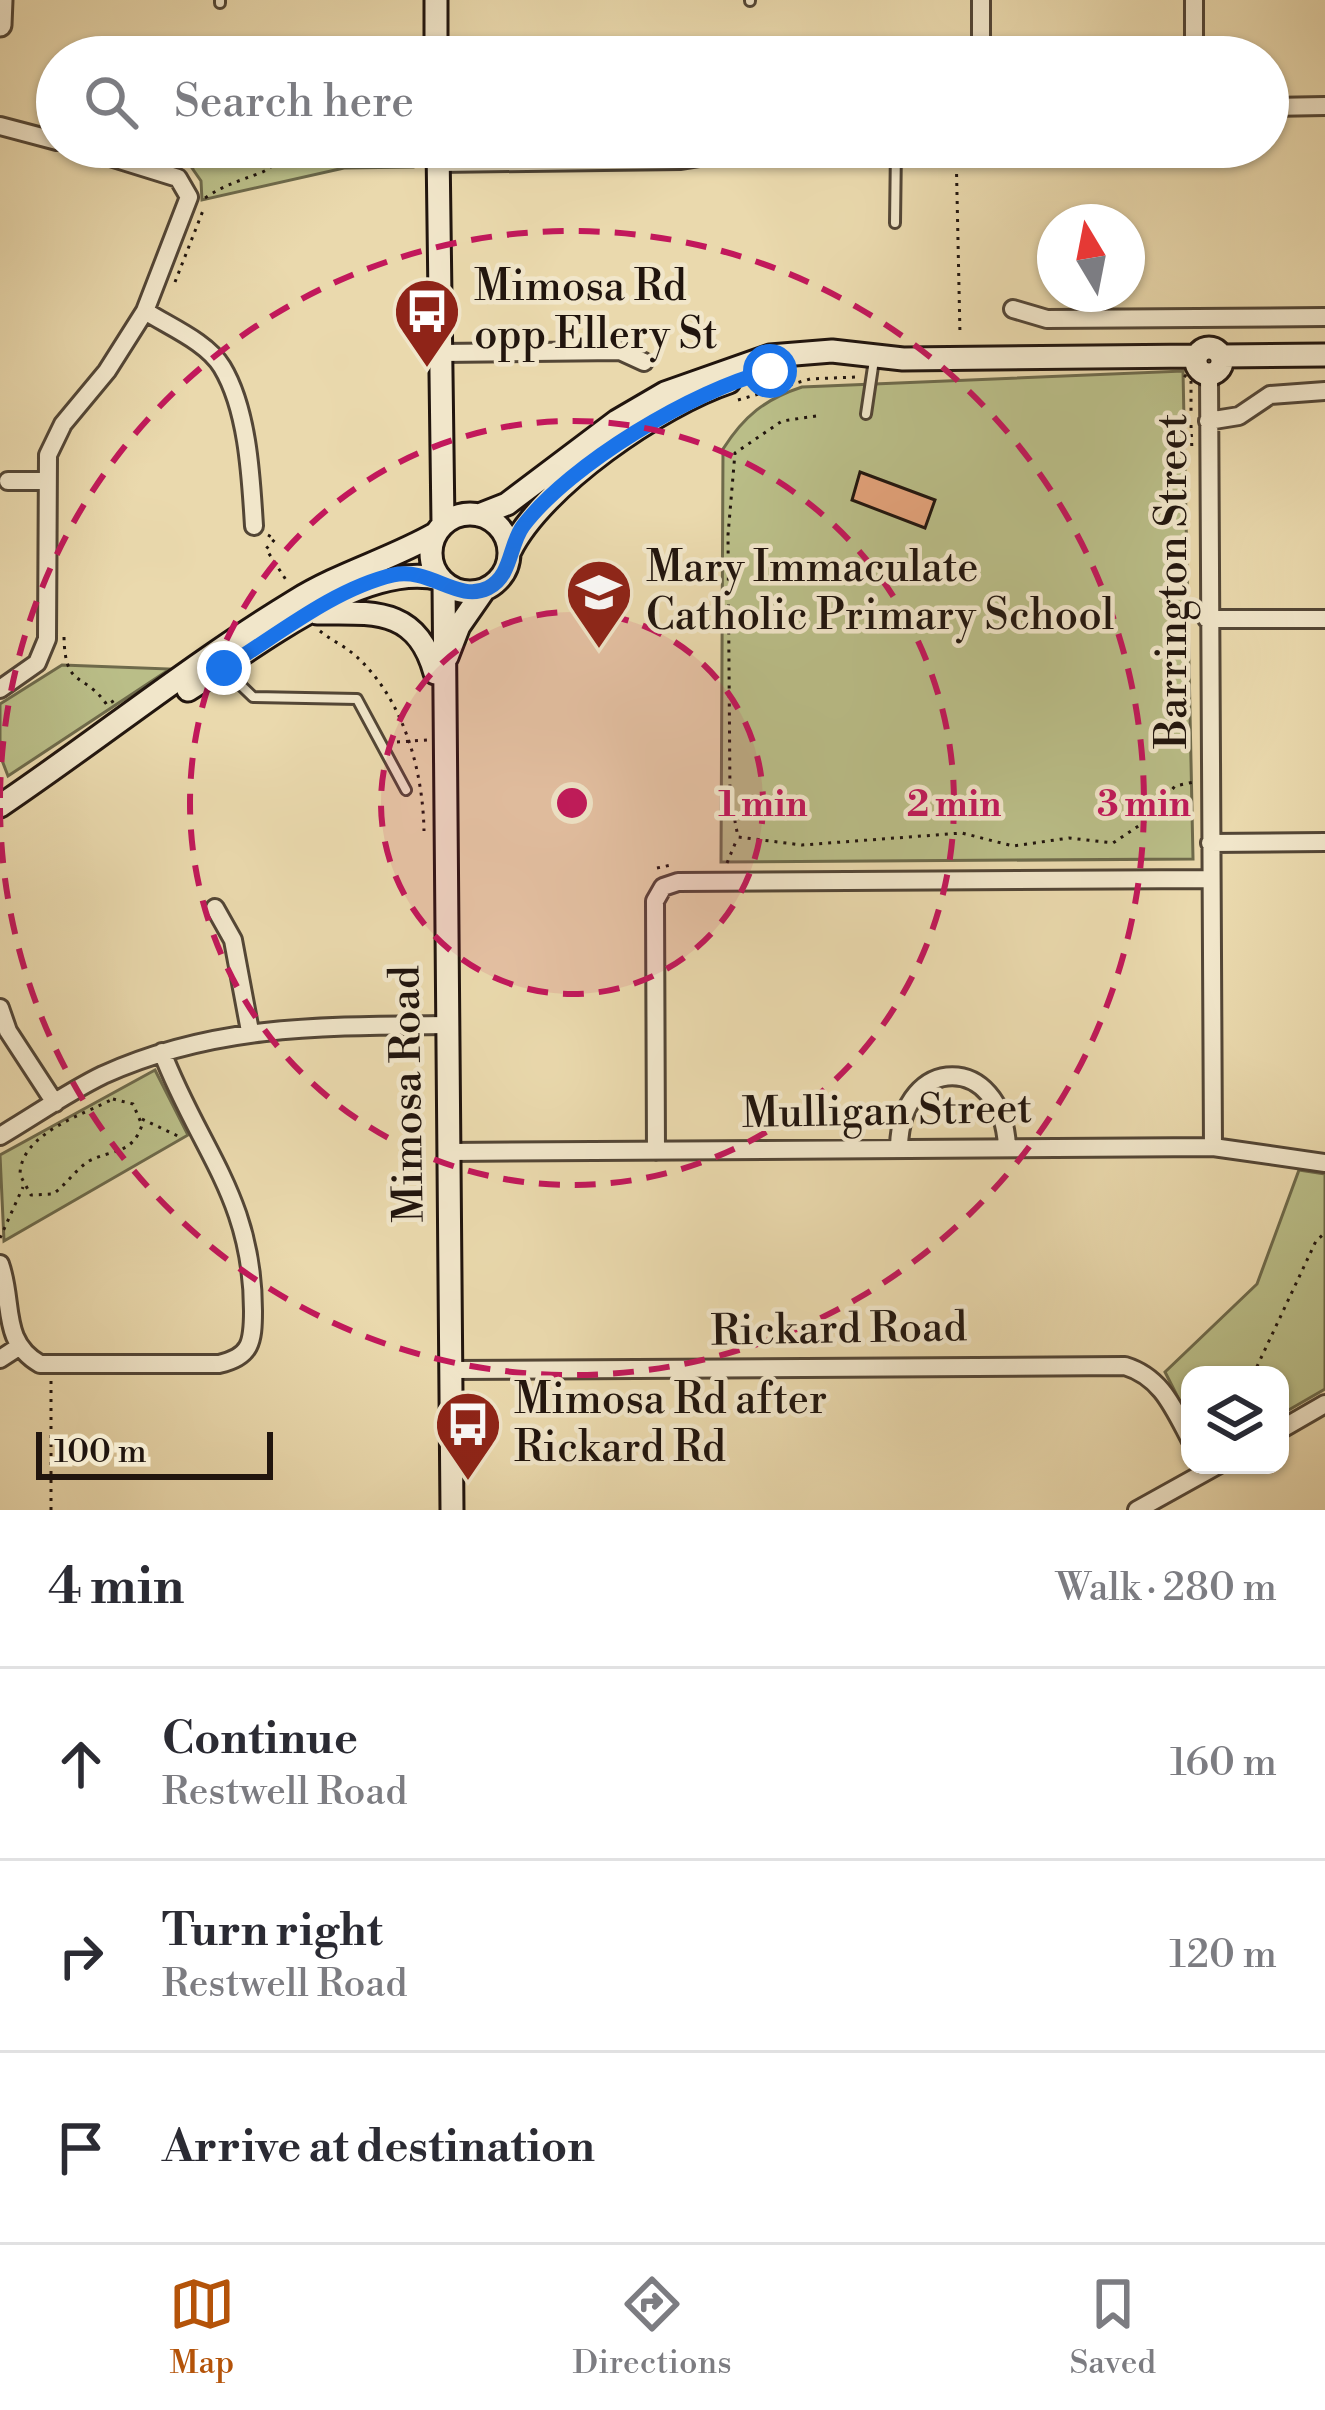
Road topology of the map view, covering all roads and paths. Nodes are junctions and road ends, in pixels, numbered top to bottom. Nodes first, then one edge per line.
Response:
1 (1, 0) edge
2 (436, 0) edge
3 (981, 0) edge
4 (1194, 0) edge
5 (0, 25) edge
6 (436, 36) edge
7 (982, 36) edge
8 (1194, 36) edge
9 (1325, 106) edge
10 (1289, 107) edge
11 (0, 126) edge
12 (36, 135) edge
13 (145, 168) edge
14 (267, 168) edge
15 (438, 168) edge
16 (896, 168) edge
17 (956, 168) edge
18 (895, 224) dead end
19 (175, 283) dead end
20 (1013, 309) dead end
21 (145, 311) junction
22 (1325, 317) edge
23 (960, 335) dead end
24 (441, 353) junction
25 (1325, 355) edge
26 (644, 362) dead end
27 (1209, 362) junction
28 (867, 364) junction
29 (1325, 391) edge
30 (725, 399) dead end
31 (866, 414) dead end
32 (816, 416) dead end
33 (1208, 421) junction
34 (439, 451) junction
35 (8, 481) dead end
36 (45, 481) junction
37 (472, 514) junction
38 (254, 526) joint
39 (439, 529) junction
40 (510, 551) junction
41 (442, 581) junction
42 (291, 585) dead end
43 (484, 590) junction
44 (315, 619) junction
45 (1207, 619) junction
46 (1325, 619) edge
47 (64, 626) dead end
48 (220, 661) junction
49 (442, 677) junction
50 (0, 689) edge
51 (107, 705) dead end
52 (442, 709) junction
53 (427, 740) dead end
54 (409, 741) junction
55 (383, 743) junction
56 (1194, 782) dead end
57 (406, 790) dead end
58 (0, 806) edge
59 (424, 831) dead end
60 (738, 837) junction
61 (1325, 842) edge
62 (1210, 843) junction
63 (680, 865) dead end
64 (710, 865) dead end
65 (660, 878) junction
66 (1210, 879) junction
67 (215, 908) dead end
68 (0, 1008) edge
69 (447, 1025) junction
70 (250, 1031) junction
71 (162, 1052) junction
72 (56, 1103) junction
73 (140, 1119) junction
74 (0, 1136) edge
75 (203, 1138) junction
76 (899, 1146) junction
77 (1007, 1146) junction
78 (1213, 1147) junction
79 (656, 1151) junction
80 (448, 1152) junction
81 (1325, 1163) edge
82 (24, 1186) junction
83 (1325, 1233) edge
84 (0, 1238) edge
85 (0, 1264) edge
86 (17, 1348) junction
87 (0, 1359) edge
88 (52, 1366) junction
89 (1256, 1366) edge
90 (451, 1370) junction
91 (1325, 1404) edge
92 (1181, 1422) edge
93 (1289, 1425) edge
94 (1198, 1474) edge
95 (51, 1510) edge
96 (452, 1510) edge
97 (1136, 1510) edge

1 - 5 main road
2 - 6 main road
3 - 7 street
4 - 8 street
9 - 10 street
11 - 12 street
13 - 21 street
14 - 19 path
15 - 24 main road
16 - 18 lane
17 - 23 path
20 - 22 street
21 - 36 street
21 - 38 street
24 - 26 street
24 - 34 main road
25 - 27 main road
27 - 28 main road
27 - 33 street, Barrington Street
28 - 30 path
28 - 31 lane
28 - 37 main road
28 - 40 main road
29 - 33 street
32 - 60 path
33 - 45 street, Barrington Street
34 - 37 main road
34 - 39 main road
35 - 36 street
36 - 50 street
37 - 39 main road
37 - 40 main road
38 - 42 path
39 - 41 main road
39 - 48 main road
40 - 43 main road
41 - 43 main road
41 - 44 main road
41 - 49 main road, Mimosa Road
43 - 49 main road, Mimosa Road
44 - 48 main road
44 - 52 main road
44 - 54 path
45 - 46 street
45 - 62 street, Barrington Street
47 - 51 path
48 - 55 lane
48 - 58 main road
49 - 52 main road, Mimosa Road
52 - 69 main road, Mimosa Road
53 - 54 path
54 - 55 path
54 - 59 path
55 - 57 lane
56 - 60 path
60 - 64 path
61 - 62 street
62 - 66 street, Barrington Street
63 - 65 path
65 - 66 street
65 - 79 street
66 - 78 street, Barrington Street
67 - 70 street
68 - 72 street
69 - 70 street
69 - 80 main road, Mimosa Road
70 - 71 street
71 - 72 street
71 - 75 street
72 - 74 street
73 - 75 path
73 - 82 path
73 - 82 path
75 - 88 street
76 - 77 street, Mulligan Street
76 - 77 street
76 - 79 street, Mulligan Street
77 - 78 street, Mulligan Street
78 - 81 street, Mulligan Street
79 - 80 street, Mulligan Street
80 - 90 main road, Mimosa Road
82 - 84 path
83 - 89 path
85 - 86 street
86 - 87 street
86 - 88 street
88 - 95 path
90 - 92 street, Rickard Road
90 - 96 main road, Mimosa Road
91 - 93 street
94 - 97 street

